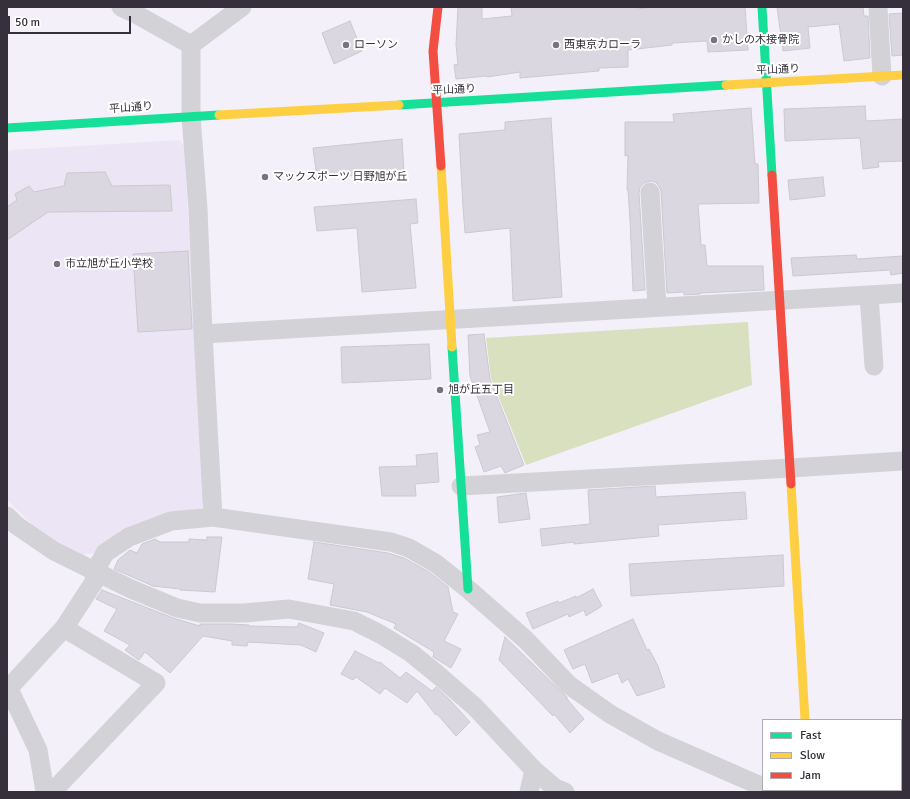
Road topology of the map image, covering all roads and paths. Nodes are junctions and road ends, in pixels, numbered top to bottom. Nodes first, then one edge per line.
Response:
1 (121, 7) edge
2 (242, 7) edge
3 (438, 7) edge
4 (762, 7) edge
5 (878, 7) edge
6 (191, 45) junction
7 (903, 75) edge
8 (882, 76) junction
9 (767, 83) junction
10 (436, 103) junction
11 (191, 116) junction
12 (7, 128) edge
13 (650, 192) dead end
14 (903, 292) edge
15 (869, 295) junction
16 (780, 300) junction
17 (657, 307) junction
18 (450, 319) junction
19 (202, 334) junction
20 (874, 366) dead end
21 (903, 461) edge
22 (791, 468) junction
23 (461, 486) junction
24 (7, 516) edge
25 (213, 517) junction
26 (95, 571) junction
27 (468, 588) junction
28 (64, 628) junction
29 (8, 690) edge
30 (805, 719) edge
31 (534, 770) junction
32 (762, 787) edge
33 (47, 792) edge
34 (529, 792) edge
35 (565, 792) edge

1 - 6 street
2 - 6 street
3 - 10 street
4 - 9 street
5 - 8 street
6 - 11 street
7 - 8 street, 平山通り
8 - 9 street, 平山通り
9 - 10 street, 平山通り
9 - 16 street
10 - 11 street, 平山通り
10 - 18 street
11 - 12 street, 平山通り
11 - 19 street
13 - 17 street
14 - 15 street
15 - 16 street
15 - 20 street
16 - 17 street
16 - 22 street
17 - 18 street
18 - 19 street
18 - 23 street
19 - 25 street
21 - 22 street
22 - 23 street
22 - 30 street
23 - 27 street
24 - 26 street
25 - 26 street
25 - 27 street
26 - 28 street
26 - 31 street
27 - 32 street
28 - 29 street
28 - 33 street
29 - 33 street
31 - 34 street
31 - 35 street

